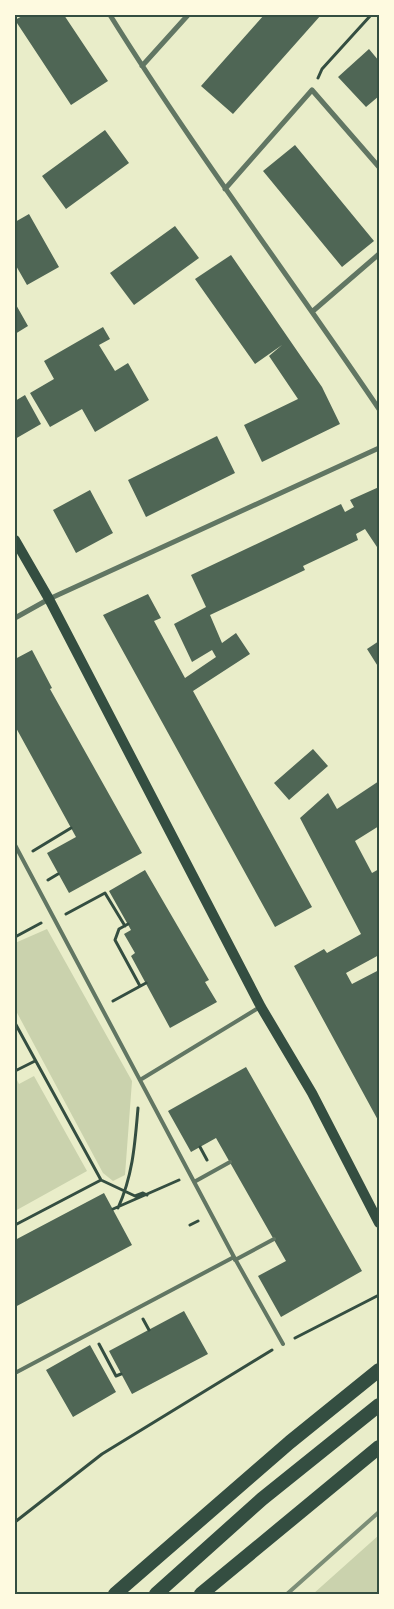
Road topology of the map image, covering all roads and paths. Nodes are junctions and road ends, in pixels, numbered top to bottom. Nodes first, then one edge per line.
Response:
1 (110, 15) edge
2 (188, 15) edge
3 (371, 15) edge
4 (142, 66) junction
5 (312, 90) junction
6 (379, 167) edge
7 (225, 189) junction
8 (379, 254) edge
9 (313, 311) junction
10 (379, 409) edge
11 (379, 448) edge
12 (15, 540) edge
13 (49, 600) junction
14 (15, 618) edge
15 (71, 828) dead end
16 (15, 845) edge
17 (21, 857) junction
18 (58, 874) dead end
19 (54, 877) dead end
20 (54, 918) junction
21 (15, 937) edge
22 (146, 983) dead end
23 (140, 986) junction
24 (261, 1007) junction
25 (102, 1008) junction
26 (15, 1022) edge
27 (35, 1061) junction
28 (15, 1071) edge
29 (140, 1080) junction
30 (230, 1162) dead end
31 (191, 1175) junction
32 (101, 1180) junction
33 (194, 1182) junction
34 (126, 1190) junction
35 (146, 1195) junction
36 (118, 1208) junction
37 (113, 1209) dead end
38 (379, 1223) edge
39 (15, 1224) edge
40 (274, 1238) dead end
41 (235, 1259) junction
42 (379, 1295) edge
43 (93, 1332) junction
44 (283, 1344) junction
45 (379, 1370) edge
46 (15, 1373) edge
47 (121, 1374) dead end
48 (379, 1405) edge
49 (379, 1447) edge
50 (15, 1522) edge
51 (115, 1594) edge
52 (156, 1594) edge
53 (201, 1594) edge

1 - 4 street
2 - 4 street
3 - 5 path
4 - 7 street
5 - 6 street
5 - 7 street
7 - 9 street
8 - 9 street
9 - 10 street
11 - 13 street
12 - 13 main road
13 - 14 street
13 - 24 main road
15 - 17 path
16 - 17 lane
17 - 20 lane
18 - 19 path
20 - 21 path
20 - 23 path
20 - 25 lane
22 - 23 path
23 - 25 path
24 - 29 lane
24 - 38 main road
25 - 29 lane
26 - 27 path
27 - 28 path
27 - 32 path
29 - 31 lane
29 - 34 path
30 - 33 lane
31 - 33 lane
31 - 35 path
32 - 34 path
32 - 39 path
33 - 41 lane
34 - 35 path
34 - 36 path
35 - 36 path
36 - 37 path
40 - 41 lane
41 - 43 lane
41 - 44 lane
42 - 44 path
43 - 46 lane
43 - 47 path
44 - 50 path
45 - 51 highway
48 - 52 highway
49 - 53 highway

